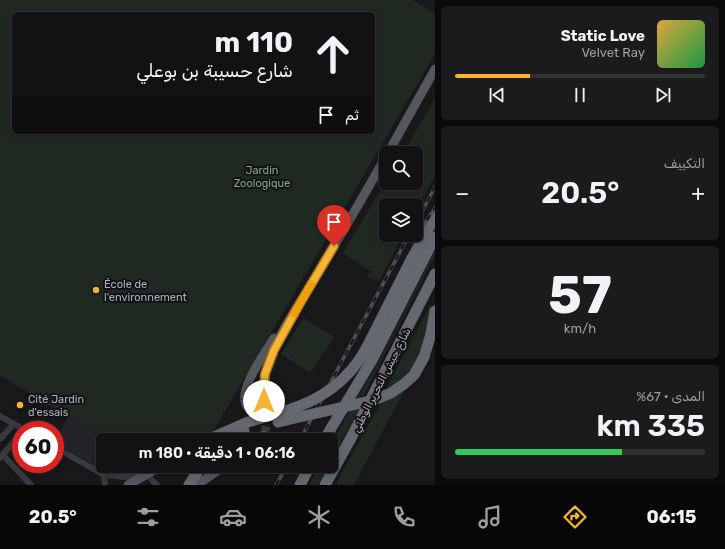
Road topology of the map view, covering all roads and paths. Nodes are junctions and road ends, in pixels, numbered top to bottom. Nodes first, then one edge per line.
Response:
1 (435, 69) edge
2 (392, 146) edge
3 (379, 168) edge
4 (435, 217) edge
5 (435, 237) edge
6 (435, 274) edge
7 (299, 305) junction
8 (435, 311) edge
9 (265, 410) tunnel mouth
10 (285, 411) junction
11 (0, 416) edge
12 (12, 423) edge
13 (12, 426) edge
14 (223, 433) edge
15 (239, 433) edge
16 (328, 433) edge
17 (0, 439) edge
18 (12, 444) edge
19 (64, 452) edge
20 (1, 456) edge
21 (149, 473) edge
22 (197, 473) edge
23 (214, 473) edge
24 (306, 473) edge
25 (104, 475) junction
26 (145, 475) junction
27 (31, 485) edge
28 (105, 485) edge
29 (128, 485) edge
30 (157, 485) edge
31 (190, 485) edge
32 (197, 485) edge
33 (300, 485) edge
34 (325, 485) edge

1 - 2 main road
3 - 7 main road
4 - 10 highway, bridge
5 - 16 highway, شارع جيش التحرير الوطني
6 - 34 highway, شارع جيش التحرير الوطني
7 - 9 main road
7 - 10 main road
8 - 15 highway, bridge
10 - 14 highway
11 - 12 street
13 - 17 street
18 - 20 street
19 - 25 street
20 - 27 street
21 - 26 main road
22 - 31 highway
23 - 32 main road
24 - 33 highway
25 - 26 street
25 - 28 street
26 - 29 main road
26 - 30 street

